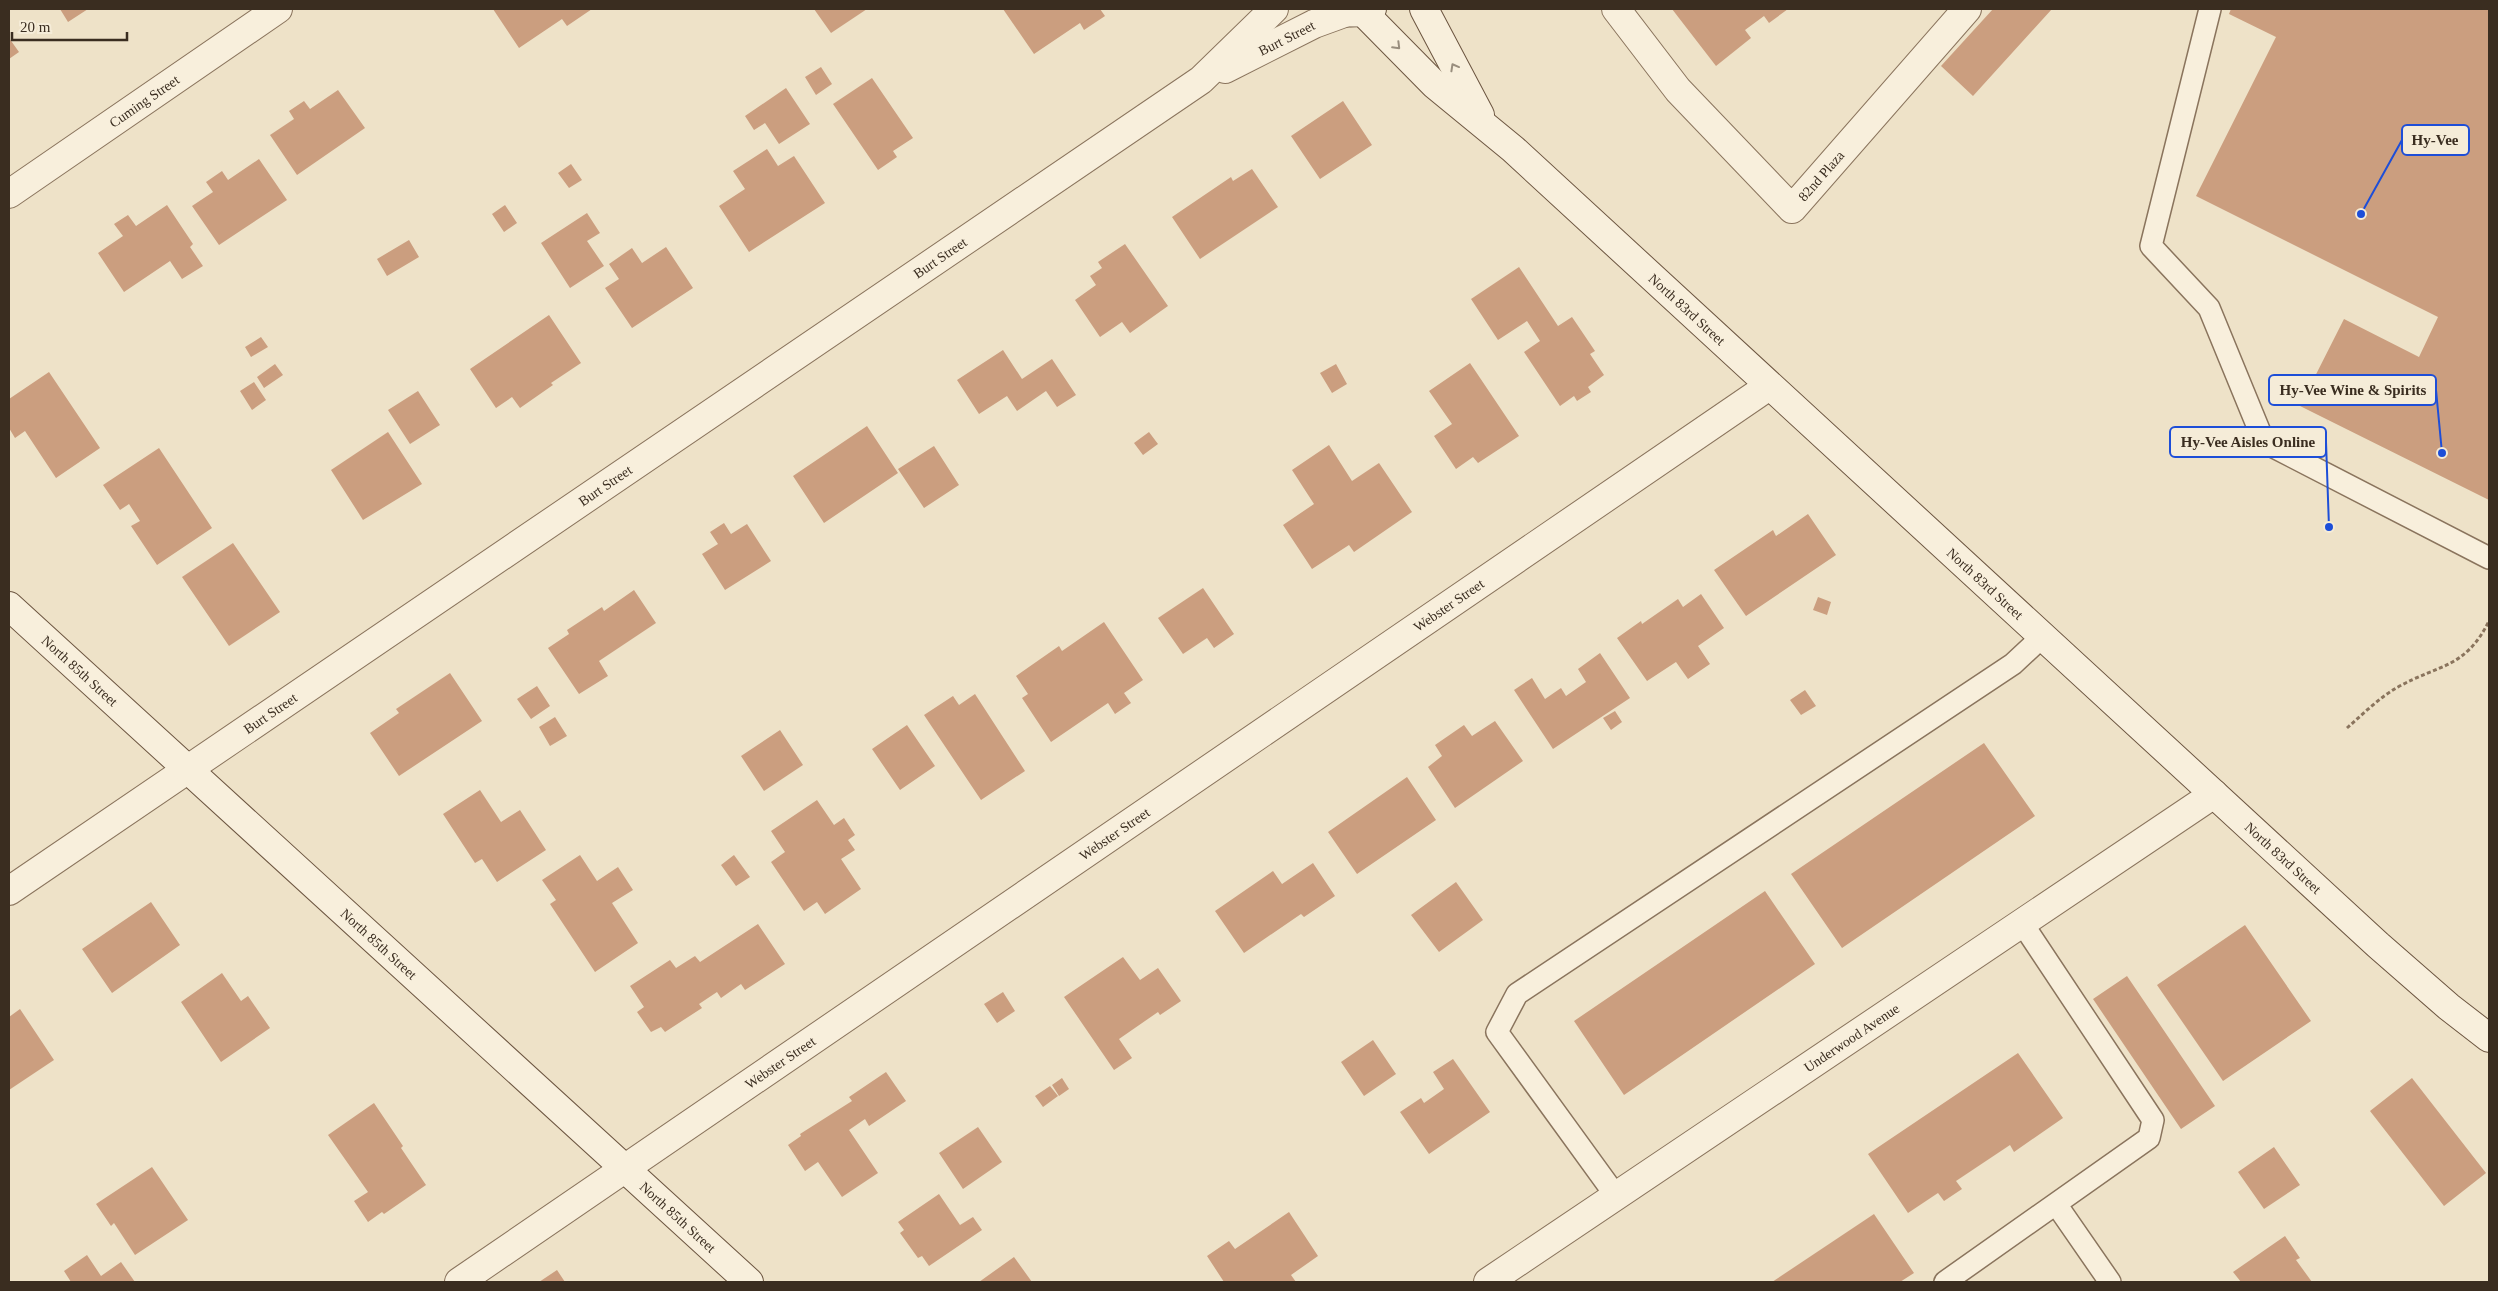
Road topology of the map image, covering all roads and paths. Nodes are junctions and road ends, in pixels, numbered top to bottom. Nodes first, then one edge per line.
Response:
1 (278, 9) edge
2 (1274, 9) edge
3 (1424, 9) edge
4 (1616, 9) edge
5 (1967, 9) edge
6 (2210, 9) edge
7 (1353, 10) edge
8 (1201, 80) junction
9 (1486, 125) junction
10 (9, 194) edge
11 (1769, 386) junction
12 (2489, 558) edge
13 (9, 606) edge
14 (2489, 621) edge
15 (2043, 636) junction
16 (2347, 728) dead end
17 (188, 770) junction
18 (2214, 794) junction
19 (9, 891) edge
20 (2022, 923) junction
21 (2489, 1038) edge
22 (624, 1170) junction
23 (1616, 1196) junction
24 (2056, 1204) junction
25 (2105, 1281) edge
26 (459, 1282) edge
27 (749, 1282) edge
28 (1488, 1282) edge
29 (1945, 1282) edge

1 - 10 street, Cuming Street
2 - 8 street, Burt Street
9 -> 3 street, North 83rd Street
4 - 5 street, 82nd Plaza
6 - 12 lane
7 - 8 street, Burt Street
7 -> 9 street, North 83rd Street
8 - 17 street, Burt Street
9 - 11 street, North 83rd Street
11 - 15 street, North 83rd Street
11 - 22 street, Webster Street
13 - 17 street, North 85th Street
14 - 16 path
15 - 18 street, North 83rd Street
15 - 23 lane
17 - 19 street, Burt Street
17 - 22 street, North 85th Street
18 - 20 street, Underwood Avenue
18 - 21 street, North 83rd Street
20 - 23 street, Underwood Avenue
20 - 24 lane
22 - 26 street, Webster Street
22 - 27 street, North 85th Street
23 - 28 street, Underwood Avenue
24 - 25 lane
24 - 29 lane

